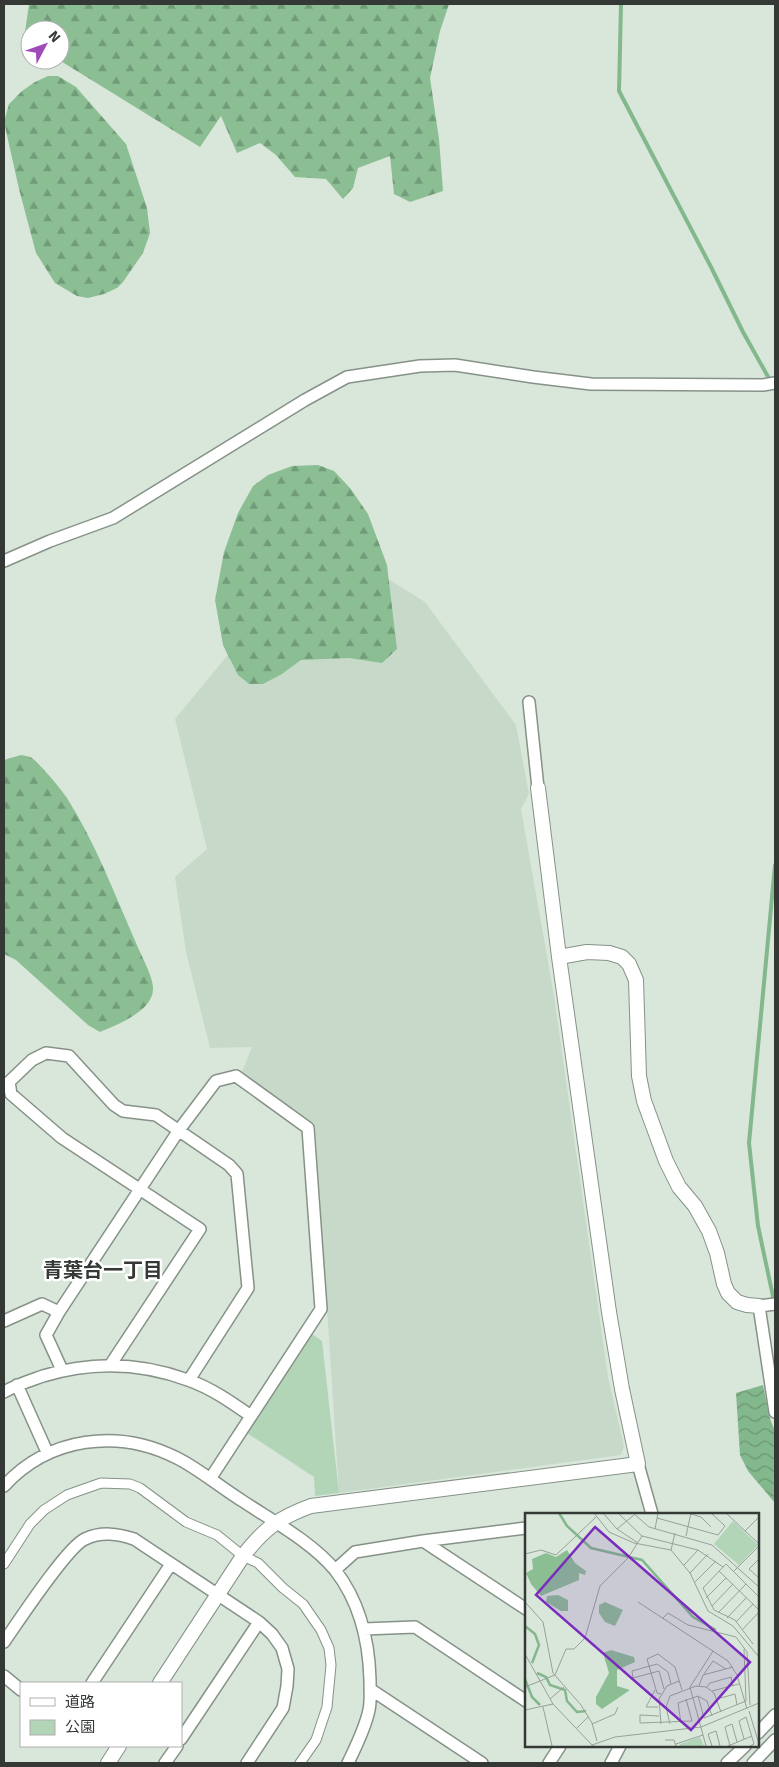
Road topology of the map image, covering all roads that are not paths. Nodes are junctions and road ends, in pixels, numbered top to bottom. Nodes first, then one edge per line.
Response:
1 (775, 383) edge
2 (4, 561) edge
3 (529, 702) dead end
4 (538, 788) joint
5 (559, 957) junction
6 (179, 1130) junction
7 (140, 1190) junction
8 (775, 1304) edge
9 (759, 1306) junction
10 (59, 1312) junction
11 (4, 1321) edge
12 (111, 1364) junction
13 (62, 1370) junction
14 (189, 1380) junction
15 (16, 1385) junction
16 (4, 1392) edge
17 (775, 1412) edge
18 (252, 1416) junction
19 (48, 1452) junction
20 (638, 1464) junction
21 (210, 1480) junction
22 (4, 1486) edge
23 (652, 1513) edge
24 (275, 1522) junction
25 (525, 1528) edge
26 (423, 1541) junction
27 (243, 1556) junction
28 (4, 1564) edge
29 (171, 1564) junction
30 (335, 1570) junction
31 (217, 1596) junction
32 (525, 1608) edge
33 (258, 1622) junction
34 (364, 1629) junction
35 (4, 1642) edge
36 (4, 1676) edge
37 (93, 1682) edge
38 (161, 1682) edge
39 (20, 1689) edge
40 (370, 1689) junction
41 (525, 1700) edge
42 (775, 1715) edge
43 (759, 1732) edge
44 (182, 1737) edge
45 (775, 1740) edge
46 (118, 1747) edge
47 (176, 1747) edge
48 (559, 1747) edge
49 (619, 1747) edge
50 (744, 1747) edge
51 (108, 1763) edge
52 (165, 1763) edge
53 (247, 1763) edge
54 (300, 1763) edge
55 (348, 1763) edge
56 (482, 1763) edge
57 (549, 1763) edge
58 (611, 1763) edge
59 (727, 1763) edge
60 (753, 1763) edge

1 - 2 street
3 - 4 street
4 - 5 street
5 - 9 street
5 - 20 street
6 - 7 street
6 - 7 street
6 - 14 street
6 - 18 street
7 - 10 street
7 - 12 street
8 - 9 street
9 - 17 street
10 - 11 street
10 - 13 street
12 - 13 street
12 - 14 street
13 - 15 street
14 - 18 street
15 - 16 street
15 - 19 street
18 - 21 street
19 - 21 street
19 - 22 street
20 - 23 street
20 - 24 street
21 - 24 street
24 - 27 street
24 - 30 street
25 - 26 street
26 - 30 street
26 - 32 street
27 - 28 street
27 - 31 street
27 - 54 street
29 - 31 street
29 - 35 street
29 - 37 street
30 - 34 street
31 - 33 street
31 - 38 street
33 - 44 street
33 - 53 street
34 - 40 street
34 - 41 street
36 - 39 street
40 - 55 street
40 - 56 street
42 - 43 street
45 - 60 street
46 - 51 street
47 - 52 street
48 - 57 street
49 - 58 street
50 - 59 street

